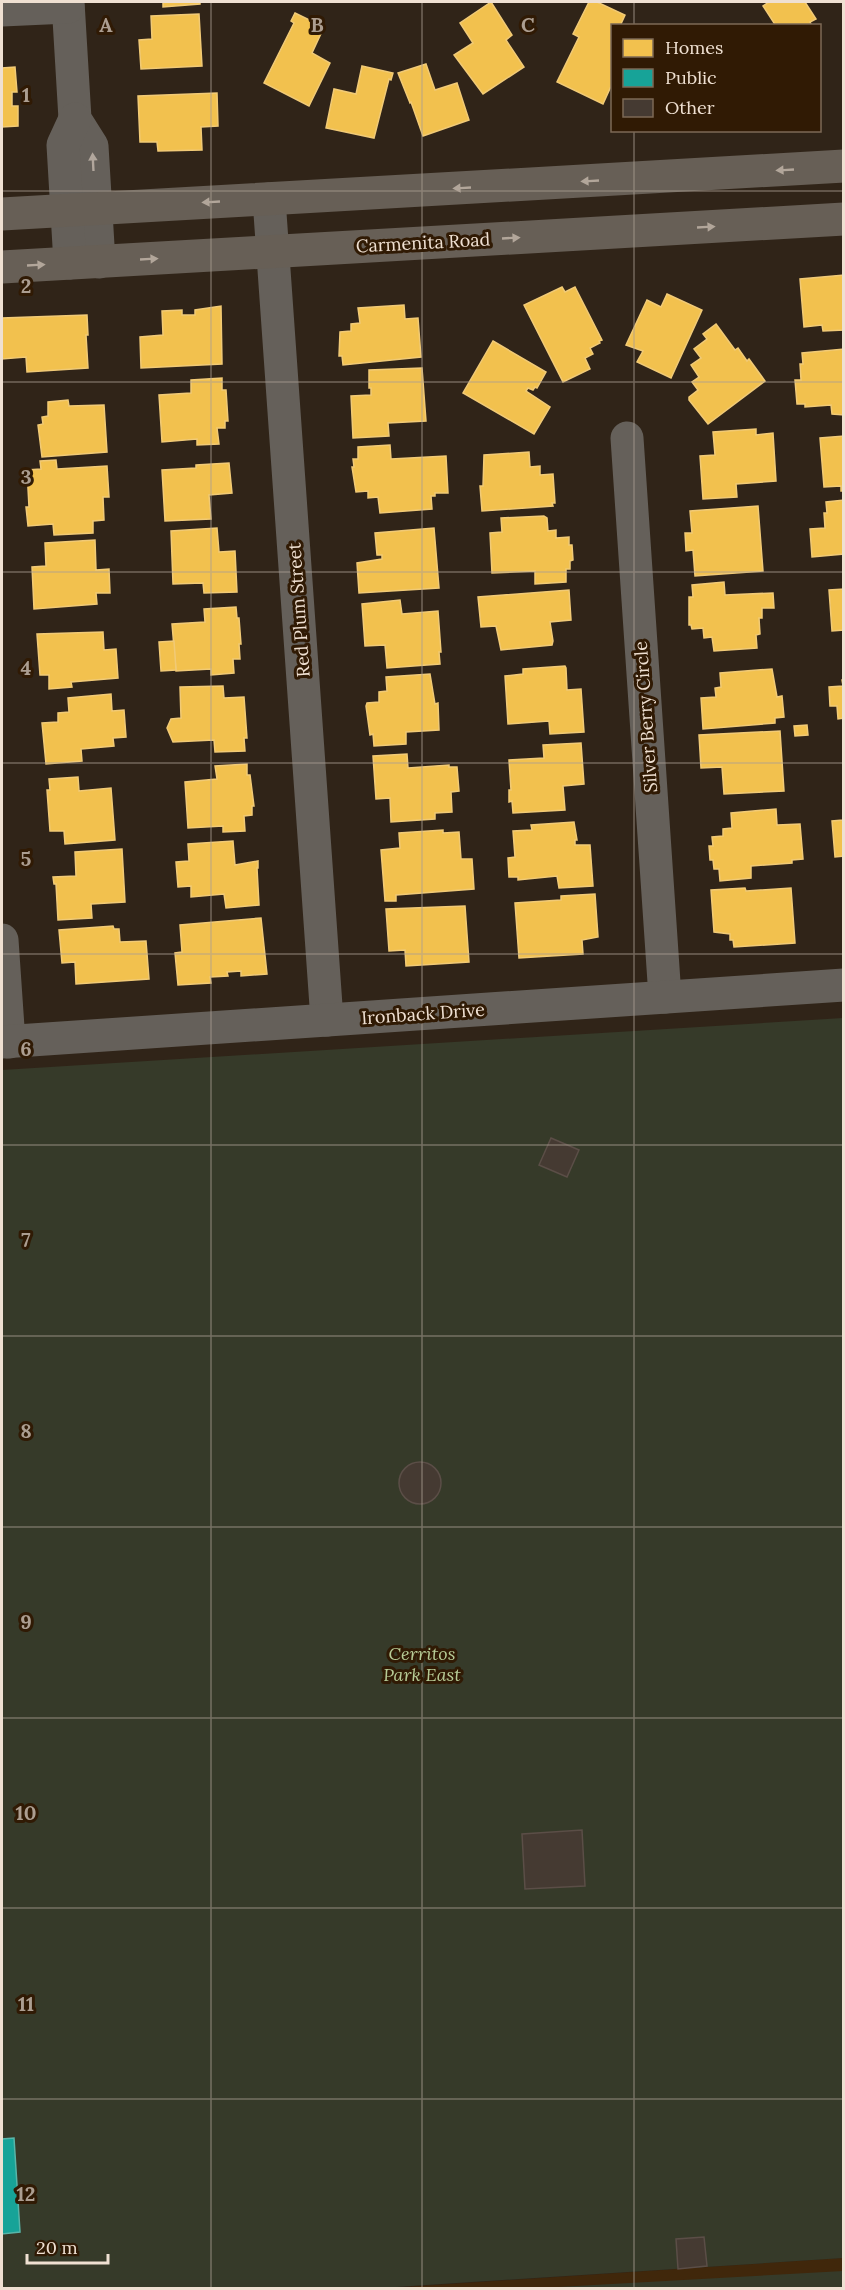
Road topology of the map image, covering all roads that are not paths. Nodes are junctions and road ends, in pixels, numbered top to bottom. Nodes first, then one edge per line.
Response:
1 (68, 4) edge
2 (2, 10) edge
3 (843, 166) edge
4 (270, 199) junction
5 (81, 209) junction
6 (2, 214) edge
7 (843, 219) edge
8 (273, 252) junction
9 (84, 263) junction
10 (2, 267) edge
11 (627, 438) dead end
12 (2, 940) edge
13 (843, 985) edge
14 (665, 997) junction
15 (327, 1020) junction
16 (5, 1042) edge

1 - 2 street
1 - 5 street
3 -> 4 main road
4 -> 5 main road
4 - 8 street, Red Plum Street
5 - 6 main road
5 - 9 street
8 -> 7 main road, Carmenita Road
9 -> 8 main road, Carmenita Road
8 - 15 street, Red Plum Street
10 -> 9 main road, Carmenita Road
11 - 14 street, Silver Berry Circle
12 - 16 street
13 - 14 street, Ironback Drive
14 - 15 street, Ironback Drive
15 - 16 street, Ironback Drive

